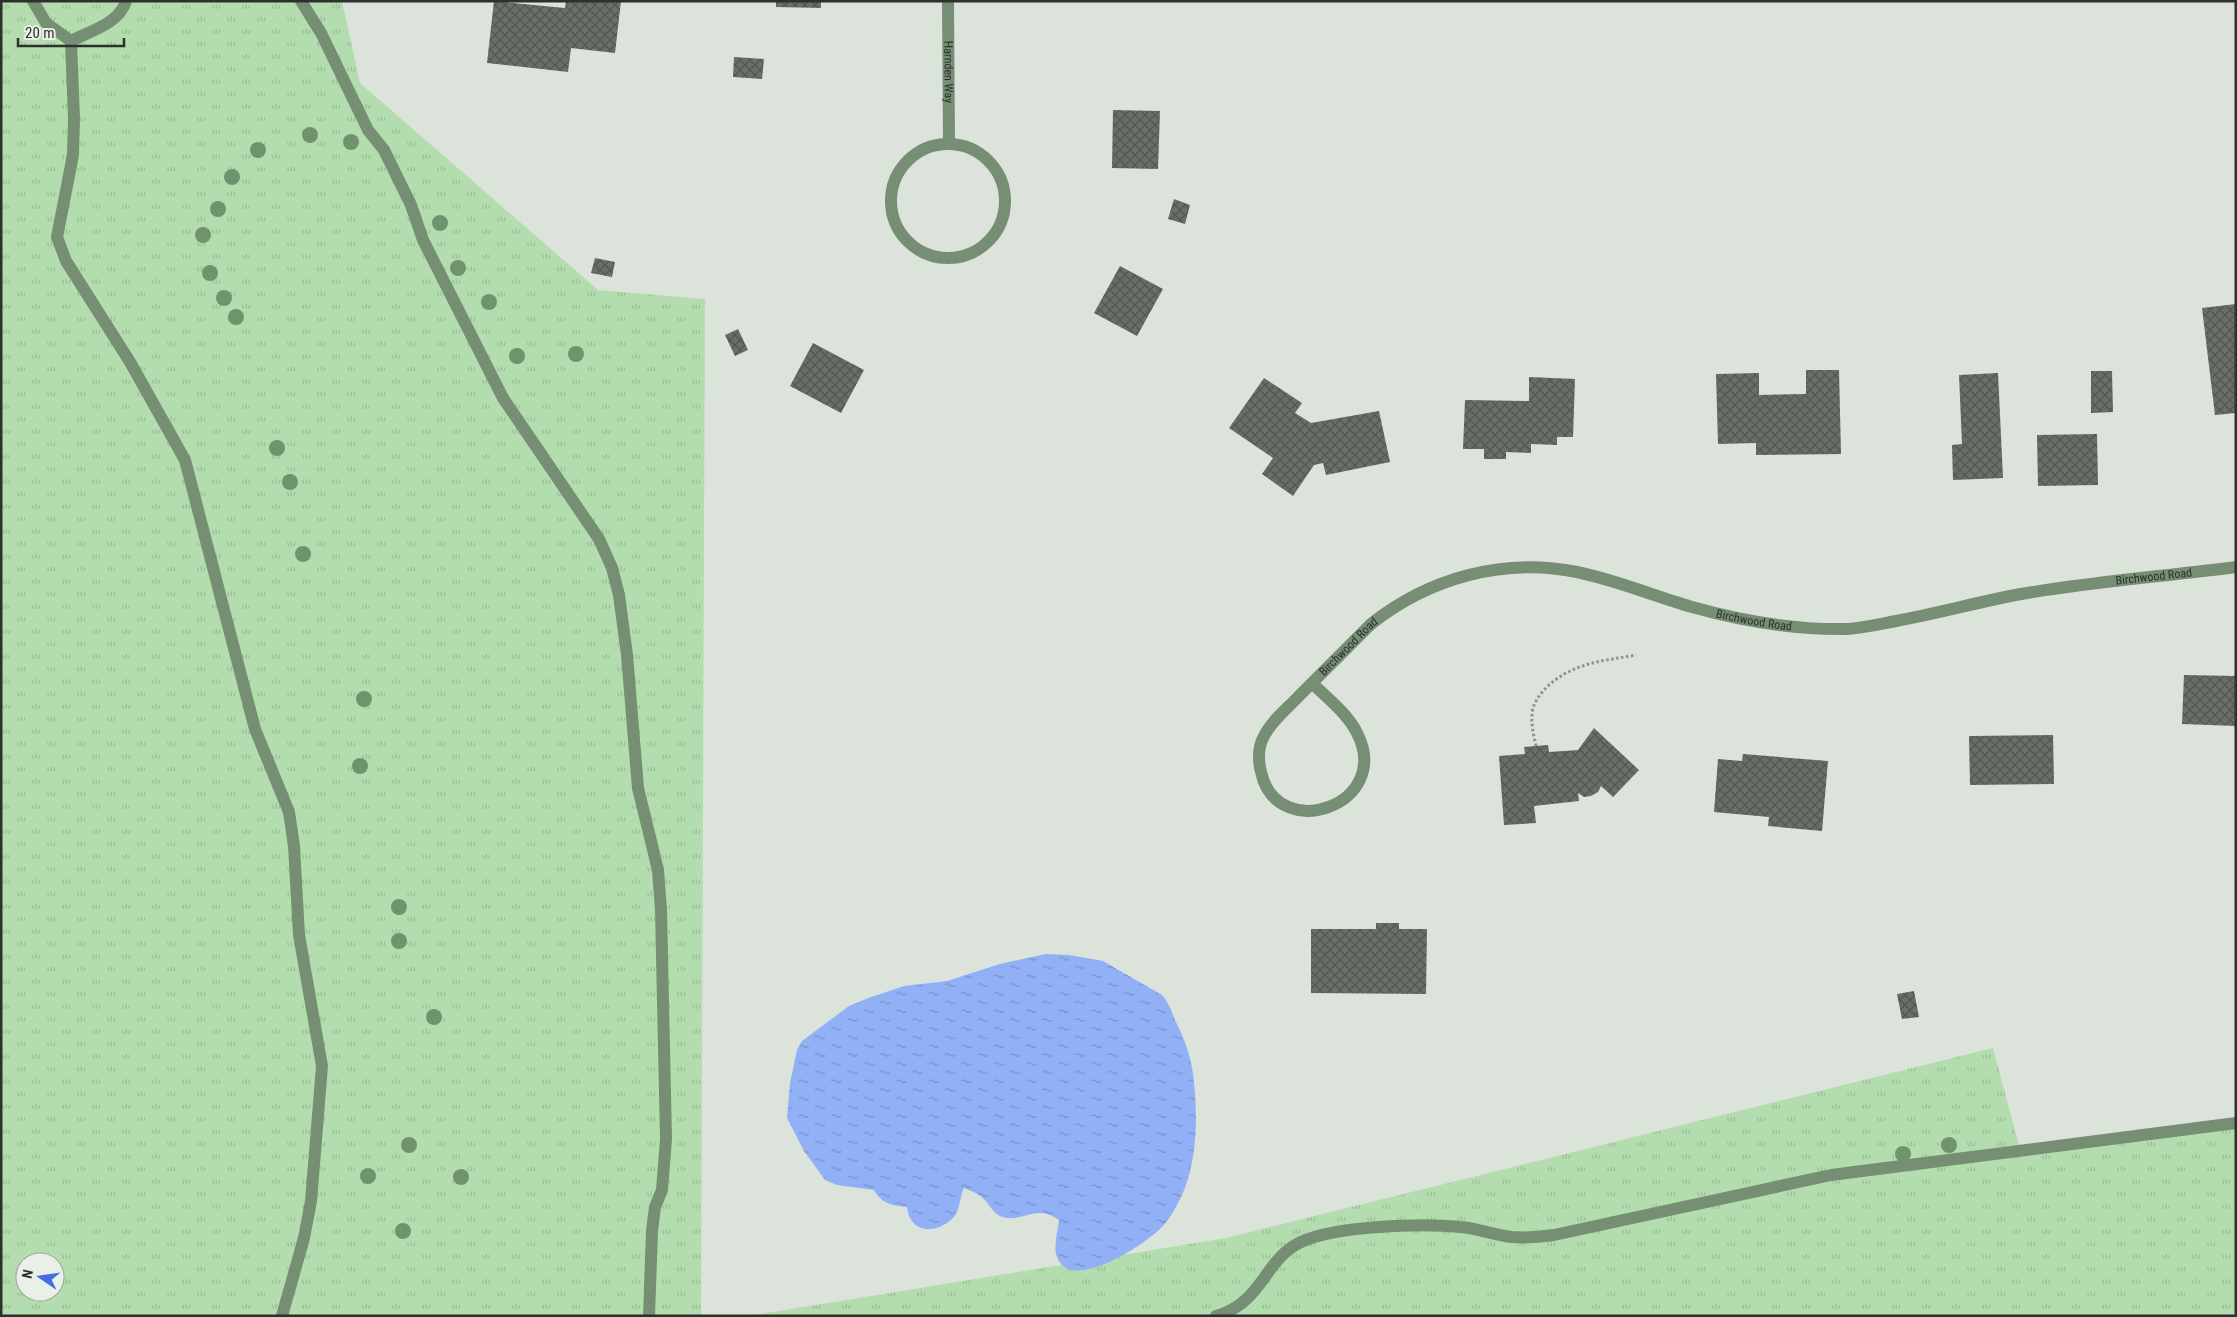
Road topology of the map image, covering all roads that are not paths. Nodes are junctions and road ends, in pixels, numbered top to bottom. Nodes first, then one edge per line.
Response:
1 (33, 1) edge
2 (126, 1) edge
3 (301, 1) edge
4 (948, 1) edge
5 (71, 41) junction
6 (949, 143) junction
7 (2236, 567) edge
8 (1312, 682) junction
9 (2236, 1123) edge
10 (282, 1316) edge
11 (649, 1316) edge
12 (1216, 1316) edge

1 - 5 street
2 - 5 street
3 - 11 street
4 - 6 street, Harnden Way
5 - 10 street
6 - 6 street
7 - 8 street, Birchwood Road
8 - 8 street, Birchwood Road
9 - 12 street

